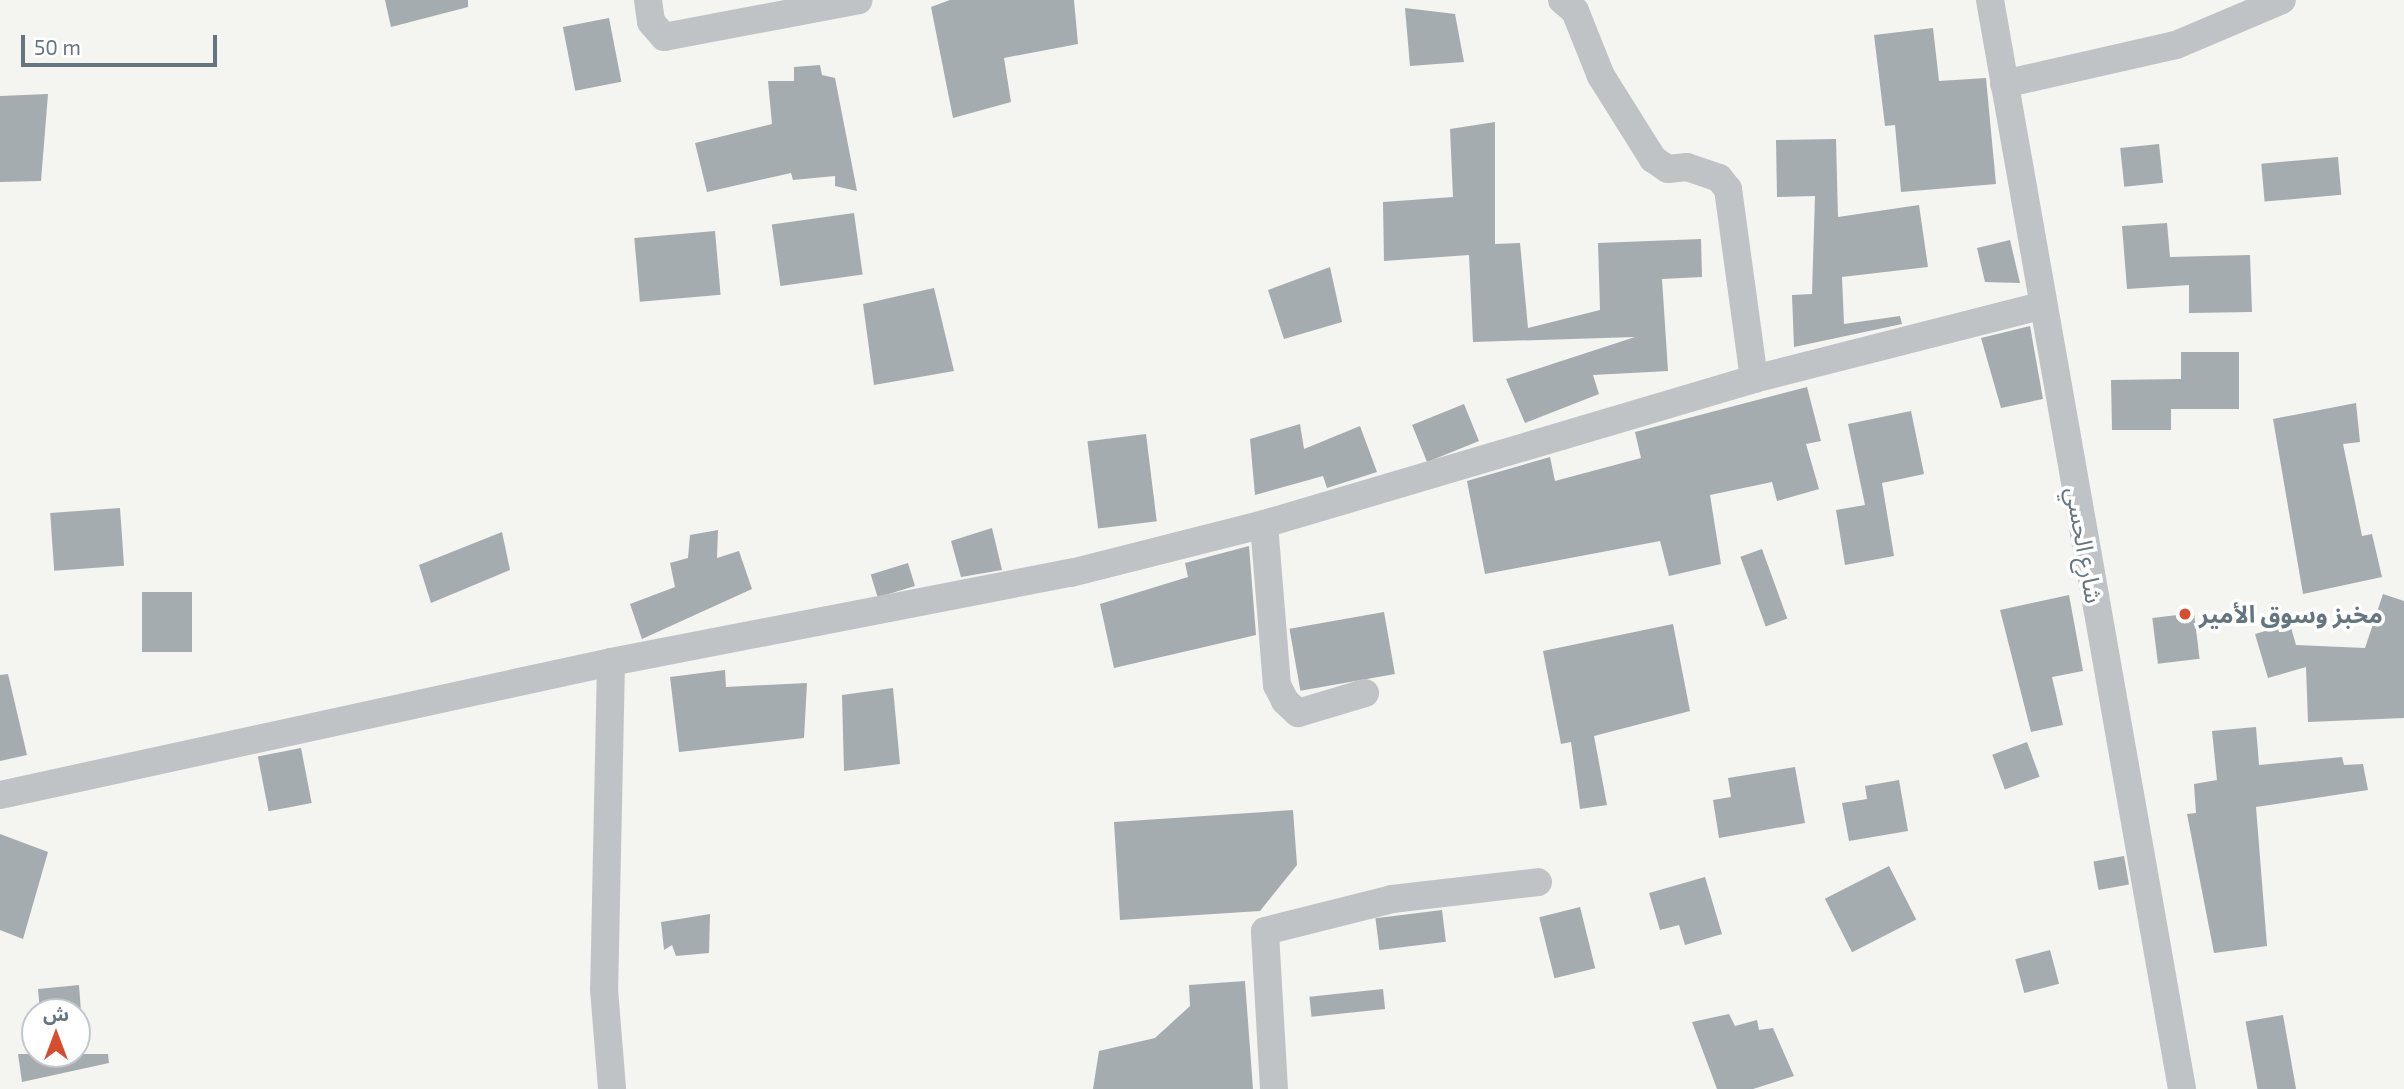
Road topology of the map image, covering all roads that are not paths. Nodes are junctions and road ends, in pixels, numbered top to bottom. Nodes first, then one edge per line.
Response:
1 (648, 0) edge
2 (1562, 0) edge
3 (1990, 0) edge
4 (2282, 0) edge
5 (848, 1) edge
6 (2004, 84) junction
7 (2040, 306) junction
8 (1754, 379) junction
9 (1264, 524) junction
10 (611, 662) junction
11 (1365, 693) dead end
12 (0, 795) edge
13 (1538, 882) dead end
14 (612, 1089) edge
15 (1274, 1089) edge
16 (2182, 1089) edge

1 - 5 street
2 - 8 street
3 - 6 street, شارع الحسي
4 - 6 street
6 - 7 street, شارع الحسي
7 - 8 street
7 - 16 street, شارع الحسي
8 - 9 street
9 - 10 street
9 - 11 street
10 - 12 street
10 - 14 street
13 - 15 street

